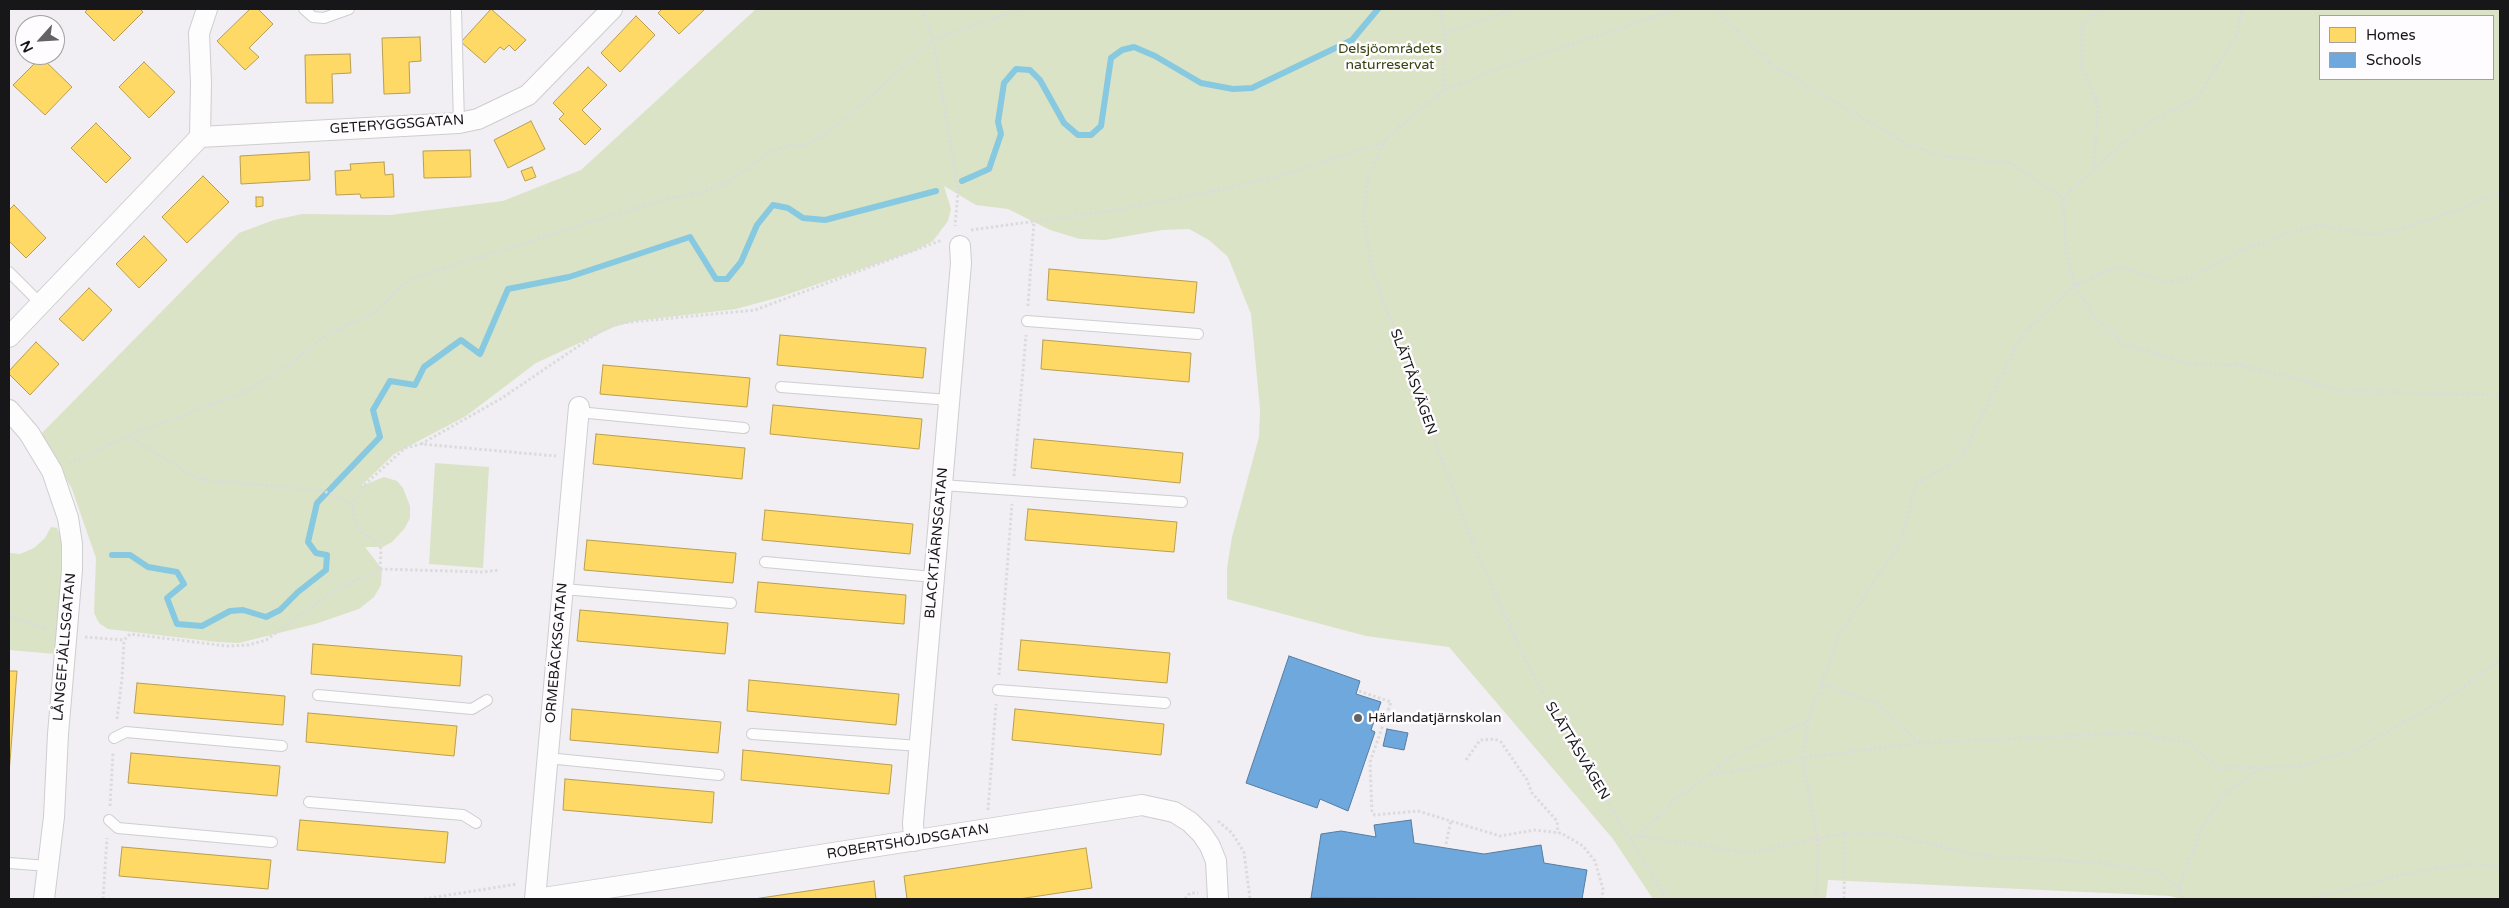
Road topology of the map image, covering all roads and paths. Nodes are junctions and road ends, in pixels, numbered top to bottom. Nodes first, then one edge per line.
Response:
1 (207, 9) edge
2 (304, 9) edge
3 (349, 9) edge
4 (456, 9) edge
5 (612, 9) edge
6 (922, 9) edge
7 (1022, 9) edge
8 (1440, 9) edge
9 (1514, 9) edge
10 (1678, 9) edge
11 (1715, 9) edge
12 (2098, 9) edge
13 (2242, 9) edge
14 (1444, 34) junction
15 (934, 40) junction
16 (1443, 91) junction
17 (459, 123) junction
18 (200, 137) junction
19 (1383, 143) junction
20 (2094, 168) junction
21 (2500, 191) edge
22 (2063, 198) junction
23 (1034, 221) junction
24 (957, 238) junction
25 (9, 272) edge
26 (2075, 285) junction
27 (41, 304) junction
28 (1027, 321) junction
29 (1198, 334) dead end
30 (9, 337) edge
31 (781, 387) dead end
32 (2500, 395) edge
33 (949, 400) junction
34 (9, 410) edge
35 (578, 410) joint
36 (744, 428) dead end
37 (128, 436) junction
38 (421, 444) junction
39 (574, 458) junction
40 (52, 471) junction
41 (942, 485) junction
42 (1013, 490) junction
43 (1182, 502) dead end
44 (352, 504) junction
45 (765, 562) dead end
46 (380, 569) junction
47 (499, 570) dead end
48 (934, 577) junction
49 (562, 589) junction
50 (731, 603) dead end
51 (9, 616) edge
52 (67, 635) junction
53 (124, 640) junction
54 (2500, 660) edge
55 (1822, 683) junction
56 (998, 690) junction
57 (1359, 691) dead end
58 (318, 695) dead end
59 (487, 700) dead end
60 (1165, 703) dead end
61 (1808, 721) junction
62 (752, 734) dead end
63 (114, 738) junction
64 (1920, 743) junction
65 (282, 746) dead end
66 (920, 746) junction
67 (548, 758) junction
68 (1802, 759) junction
69 (1466, 760) dead end
70 (2262, 767) junction
71 (719, 775) dead end
72 (1710, 775) junction
73 (309, 802) dead end
74 (988, 815) dead end
75 (109, 820) junction
76 (1451, 820) junction
77 (476, 823) dead end
78 (1558, 832) junction
79 (1845, 833) junction
80 (1639, 836) junction
81 (1630, 838) junction
82 (1818, 839) junction
83 (914, 841) junction
84 (272, 842) dead end
85 (1446, 844) dead end
86 (9, 863) edge
87 (2500, 865) edge
88 (48, 866) junction
89 (2179, 888) junction
90 (44, 899) edge
91 (103, 899) edge
92 (536, 899) edge
93 (1218, 899) edge
94 (1602, 899) edge
95 (1666, 899) edge
96 (1816, 899) edge
97 (1844, 899) edge
98 (2183, 899) edge
99 (2309, 899) edge

1 - 18 street
2 - 3 lane
4 - 17 lane
5 - 17 street, GETERYGGSGATAN
6 - 15 path
7 - 15 path
8 - 14 path
9 - 14 path
10 - 16 path, SLÄTTÅSVÄGEN
11 - 22 path
12 - 20 path
13 - 20 path
14 - 16 path
15 - 24 path
15 - 37 path
16 - 19 path, SLÄTTÅSVÄGEN
17 - 18 street, GETERYGGSGATAN
18 - 27 street
19 - 23 path
19 - 81 path, SLÄTTÅSVÄGEN
20 - 22 path
21 - 26 path
22 - 26 path
23 - 24 path
23 - 28 path
24 - 33 street, BLACKTJÄRNSGATAN
24 - 38 path
25 - 27 lane
26 - 32 path
26 - 55 path
27 - 30 street
28 - 29 lane
28 - 42 path
31 - 33 lane
33 - 41 street, BLACKTJÄRNSGATAN
34 - 40 street, LÅNGEFJÄLLSGATAN
35 - 36 lane
35 - 39 street, ORMEBÄCKSGATAN
37 - 40 path
37 - 44 path
38 - 39 path
38 - 44 path
39 - 49 street, ORMEBÄCKSGATAN
40 - 52 street, LÅNGEFJÄLLSGATAN
41 - 42 lane
41 - 48 street, BLACKTJÄRNSGATAN
42 - 43 lane
42 - 56 path
44 - 46 path
45 - 48 lane
46 - 47 path
46 - 53 path
48 - 66 street, BLACKTJÄRNSGATAN
49 - 50 lane
49 - 67 street, ORMEBÄCKSGATAN
51 - 52 path
52 - 53 path
52 - 88 street, LÅNGEFJÄLLSGATAN
53 - 63 path
54 - 70 path
55 - 61 path
55 - 64 path
56 - 60 lane
56 - 74 path
57 - 76 path
58 - 59 lane
61 - 68 path
61 - 72 path
62 - 66 lane
63 - 65 lane
63 - 75 path
64 - 68 path
64 - 70 path
66 - 83 street, BLACKTJÄRNSGATAN
67 - 71 lane
67 - 92 street, ORMEBÄCKSGATAN
68 - 72 path
68 - 82 path
69 - 78 path
70 - 89 path
72 - 80 path
73 - 77 lane
75 - 84 lane
75 - 91 path
76 - 78 path
76 - 85 path
78 - 94 path
79 - 82 path
79 - 89 path
79 - 97 path
80 - 81 path
80 - 82 path
81 - 95 path, SLÄTTÅSVÄGEN
82 - 96 path
83 - 92 street, ROBERTSHÖJDSGATAN
83 - 93 street, ROBERTSHÖJDSGATAN
86 - 88 lane
87 - 99 path
88 - 90 street, LÅNGEFJÄLLSGATAN
89 - 98 path

